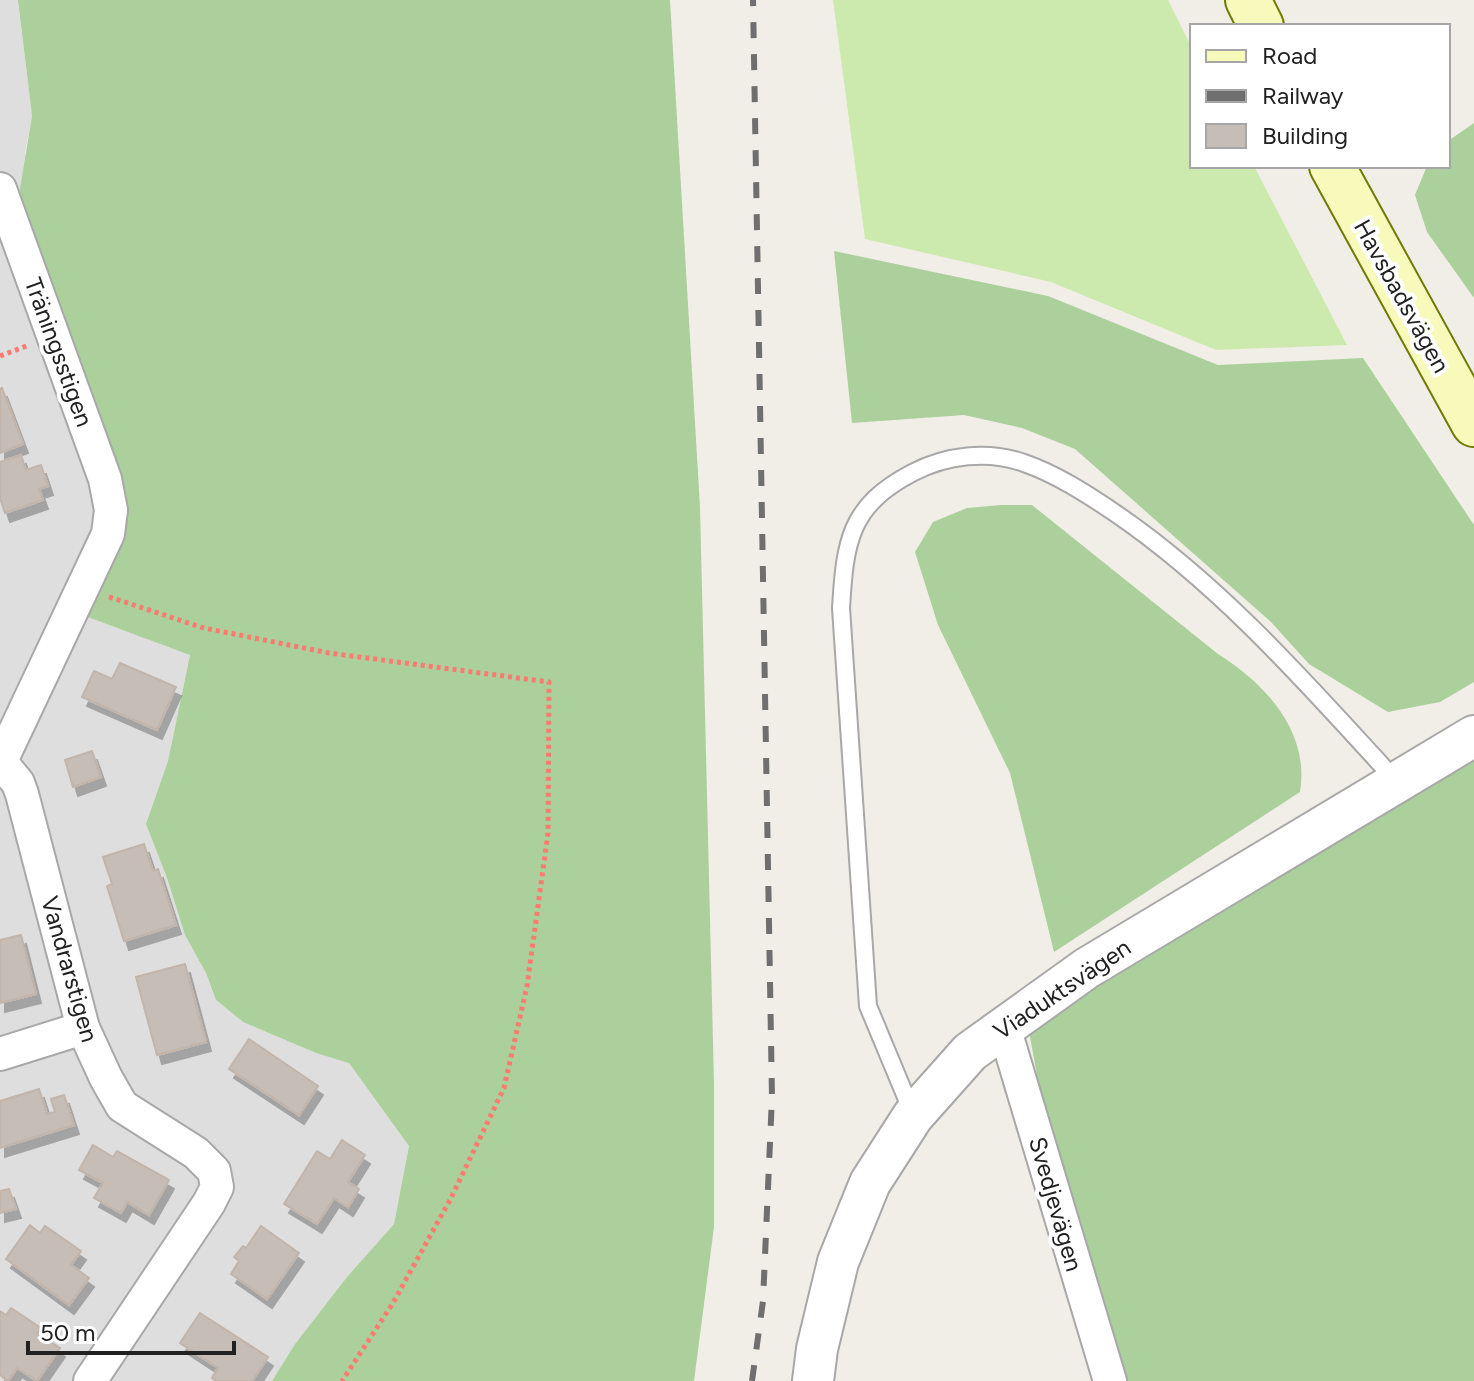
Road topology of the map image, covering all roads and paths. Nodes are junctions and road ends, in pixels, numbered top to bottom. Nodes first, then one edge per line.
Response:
1 (1248, 0) edge
2 (1260, 24) edge
3 (1333, 168) edge
4 (0, 189) edge
5 (1474, 424) edge
6 (110, 517) joint
7 (84, 588) junction
8 (1474, 736) edge
9 (1, 761) edge
10 (1397, 782) junction
11 (1004, 1027) junction
12 (83, 1028) junction
13 (0, 1054) edge
14 (913, 1116) junction
15 (1107, 1379) edge
16 (90, 1381) edge
17 (342, 1381) edge
18 (813, 1381) edge

1 - 2 main road
3 - 5 main road, Havsbadsvägen
4 - 6 street, Träningsstigen
6 - 7 street, Vandrarstigen
7 - 9 street, Vandrarstigen
7 - 17 path
8 - 10 street, Viaduktsvägen
9 - 12 street, Vandrarstigen
10 - 11 street, Viaduktsvägen
10 - 14 lane
11 - 14 street, Viaduktsvägen
11 - 15 street, Svedjevägen
12 - 13 street
12 - 16 street, Vandrarstigen
14 - 18 street, Viaduktsvägen

